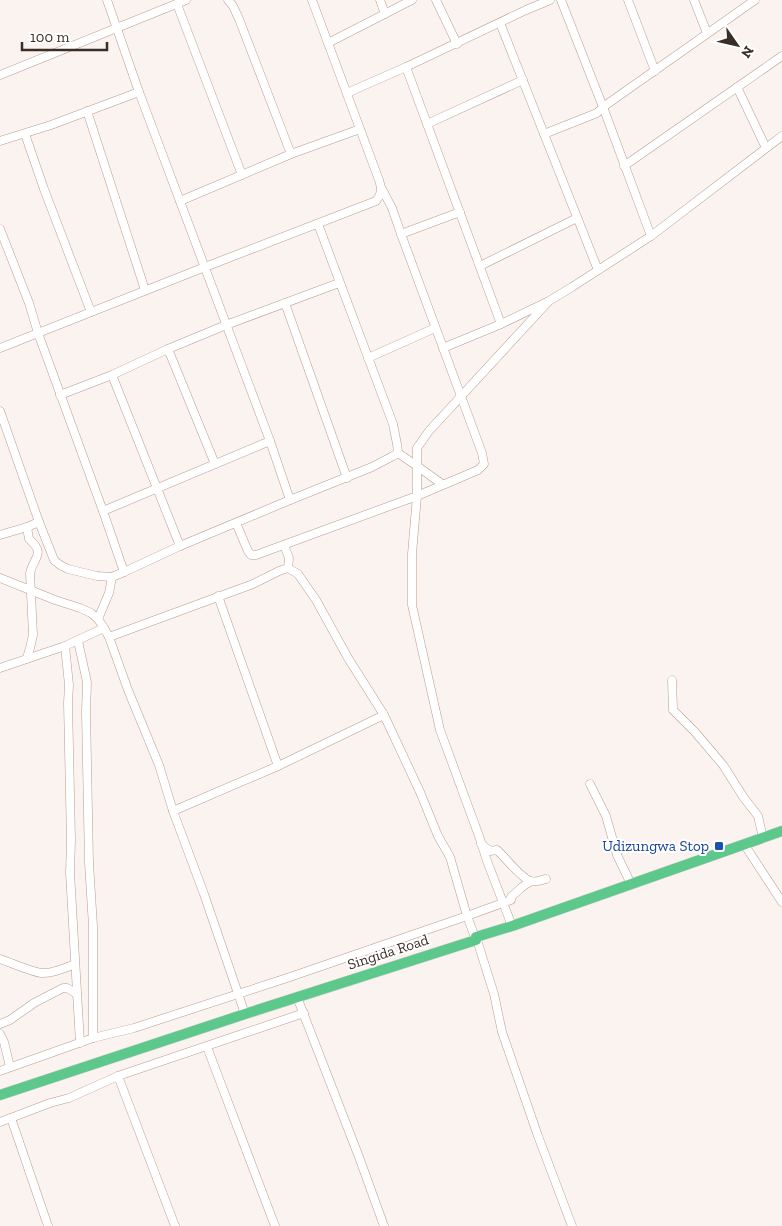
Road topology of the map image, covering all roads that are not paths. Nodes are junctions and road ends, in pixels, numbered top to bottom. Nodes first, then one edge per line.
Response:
1 (107, 0) edge
2 (186, 0) edge
3 (228, 0) edge
4 (312, 0) edge
5 (380, 0) edge
6 (412, 0) edge
7 (436, 0) edge
8 (550, 0) edge
9 (561, 0) edge
10 (628, 0) edge
11 (694, 0) edge
12 (755, 0) edge
13 (177, 4) junction
14 (385, 14) junction
15 (500, 23) junction
16 (117, 27) junction
17 (707, 33) junction
18 (328, 43) junction
19 (457, 44) junction
20 (782, 56) edge
21 (406, 67) junction
22 (655, 71) junction
23 (0, 75) edge
24 (523, 80) junction
25 (737, 87) junction
26 (139, 92) junction
27 (347, 93) junction
28 (603, 107) junction
29 (87, 111) junction
30 (427, 124) junction
31 (360, 129) junction
32 (25, 134) junction
33 (544, 134) junction
34 (782, 136) edge
35 (0, 142) edge
36 (766, 148) junction
37 (291, 154) junction
38 (624, 166) junction
39 (242, 175) junction
40 (382, 189) junction
41 (180, 201) junction
42 (460, 212) junction
43 (577, 218) junction
44 (318, 224) junction
45 (0, 229) edge
46 (402, 234) junction
47 (650, 236) junction
48 (480, 266) junction
49 (205, 267) junction
50 (598, 270) junction
51 (339, 282) junction
52 (145, 290) junction
53 (549, 301) junction
54 (284, 303) junction
55 (91, 312) junction
56 (501, 324) junction
57 (226, 325) junction
58 (435, 328) junction
59 (38, 333) junction
60 (0, 348) edge
61 (443, 348) junction
62 (168, 349) junction
63 (368, 358) junction
64 (112, 374) junction
65 (60, 395) junction
66 (461, 396) junction
67 (0, 410) edge
68 (270, 441) junction
69 (398, 453) junction
70 (215, 464) junction
71 (417, 466) junction
72 (347, 478) junction
73 (442, 484) junction
74 (157, 488) junction
75 (417, 496) junction
76 (290, 500) junction
77 (103, 511) junction
78 (39, 522) junction
79 (236, 522) junction
80 (28, 527) junction
81 (0, 535) edge
82 (284, 545) junction
83 (180, 546) junction
84 (288, 568) junction
85 (124, 572) junction
86 (112, 577) junction
87 (0, 578) edge
88 (30, 589) junction
89 (218, 596) junction
90 (98, 619) junction
91 (104, 628) junction
92 (109, 637) junction
93 (78, 641) junction
94 (65, 646) junction
95 (26, 658) junction
96 (0, 668) edge
97 (672, 680) dead end
98 (384, 715) junction
99 (278, 766) junction
100 (590, 784) dead end
101 (173, 811) junction
102 (782, 831) edge
103 (763, 838) junction
104 (481, 844) junction
105 (744, 844) junction
106 (546, 879) dead end
107 (531, 881) junction
108 (631, 884) junction
109 (503, 902) junction
110 (782, 902) edge
111 (467, 916) junction
112 (512, 926) junction
113 (476, 938) junction
114 (0, 959) edge
115 (75, 964) junction
116 (77, 994) junction
117 (238, 994) junction
118 (298, 997) junction
119 (245, 1014) junction
120 (304, 1014) junction
121 (0, 1024) edge
122 (0, 1034) edge
123 (93, 1038) junction
124 (80, 1043) junction
125 (207, 1047) junction
126 (10, 1068) junction
127 (0, 1071) edge
128 (118, 1076) junction
129 (0, 1095) edge
130 (11, 1118) junction
131 (0, 1122) edge
132 (48, 1226) edge
133 (175, 1226) edge
134 (276, 1226) edge
135 (384, 1226) edge
136 (572, 1226) edge

1 - 16 street
2 - 13 street
3 - 37 street
4 - 18 street
5 - 14 street
6 - 14 street
7 - 19 street
8 - 15 street
9 - 28 street
10 - 22 street
11 - 17 street
12 - 17 street
13 - 16 street
13 - 39 street
14 - 18 street
15 - 19 street
15 - 24 street
16 - 23 street
16 - 26 street
17 - 22 street
18 - 27 street
19 - 21 street
20 - 25 street
21 - 27 street
21 - 30 street
22 - 28 street
24 - 30 street
24 - 33 street
25 - 36 street
25 - 38 street
26 - 29 street
26 - 41 street
27 - 31 street
28 - 33 street
28 - 38 street
29 - 32 street
29 - 52 street
30 - 42 street
31 - 37 street
31 - 40 street
32 - 35 street
32 - 55 street
33 - 43 street
34 - 36 street
36 - 47 street
37 - 39 street
38 - 47 street
39 - 41 street
40 - 44 street
40 - 46 street
41 - 49 street
42 - 46 street
42 - 48 street
43 - 48 street
43 - 50 street
44 - 49 street
44 - 51 street
45 - 59 street
46 - 58 street
47 - 50 street
48 - 56 street
49 - 52 street
49 - 57 street
50 - 53 street
51 - 54 street
51 - 63 street
52 - 55 street
53 - 56 street
53 - 66 street
54 - 57 street
54 - 72 street
55 - 59 street
56 - 61 street
57 - 62 street
57 - 68 street
58 - 61 street
58 - 63 street
59 - 60 street
59 - 65 street
61 - 66 street
62 - 64 street
62 - 70 street
63 - 69 street
64 - 65 street
64 - 74 street
65 - 77 street
66 - 71 street
66 - 73 street
67 - 78 street
68 - 70 street
68 - 76 street
69 - 71 street
69 - 72 street
70 - 74 street
71 - 73 street
71 - 75 street
72 - 76 street
73 - 75 street
74 - 77 street
74 - 83 street
75 - 82 street
75 - 104 street
76 - 79 street
77 - 85 street
78 - 80 street
78 - 86 street
79 - 82 street
79 - 83 street
80 - 81 street
80 - 88 street
82 - 84 street
83 - 85 street
84 - 89 street
84 - 98 street
85 - 86 street
86 - 90 street
87 - 88 street
88 - 90 street
88 - 95 street
89 - 92 street
89 - 99 street
90 - 91 street
91 - 92 street
91 - 93 street
92 - 101 street
93 - 94 street
93 - 123 street
94 - 95 street
94 - 115 street
95 - 96 street
97 - 103 street
98 - 99 street
98 - 111 street
99 - 101 street
100 - 108 street
101 - 117 street
102 - 103 highway, Singida Road
103 - 105 highway, Singida Road
104 - 107 street
104 - 109 street
105 - 108 highway, Singida Road
105 - 110 street
106 - 107 street
107 - 109 street
108 - 112 highway, Singida Road
109 - 111 street
109 - 112 street
111 - 113 street
111 - 117 street
112 - 113 highway, Singida Road
113 - 118 highway, Singida Road
113 - 136 street
114 - 115 street
115 - 116 street
116 - 121 street
116 - 124 street
117 - 119 street
117 - 123 street
118 - 119 highway, Singida Road
118 - 120 street
119 - 129 highway, Singida Road
120 - 125 street
120 - 135 street
122 - 126 street
123 - 124 street
124 - 126 street
125 - 128 street
125 - 134 street
126 - 127 street
128 - 130 street
128 - 133 street
130 - 131 street
130 - 132 street

